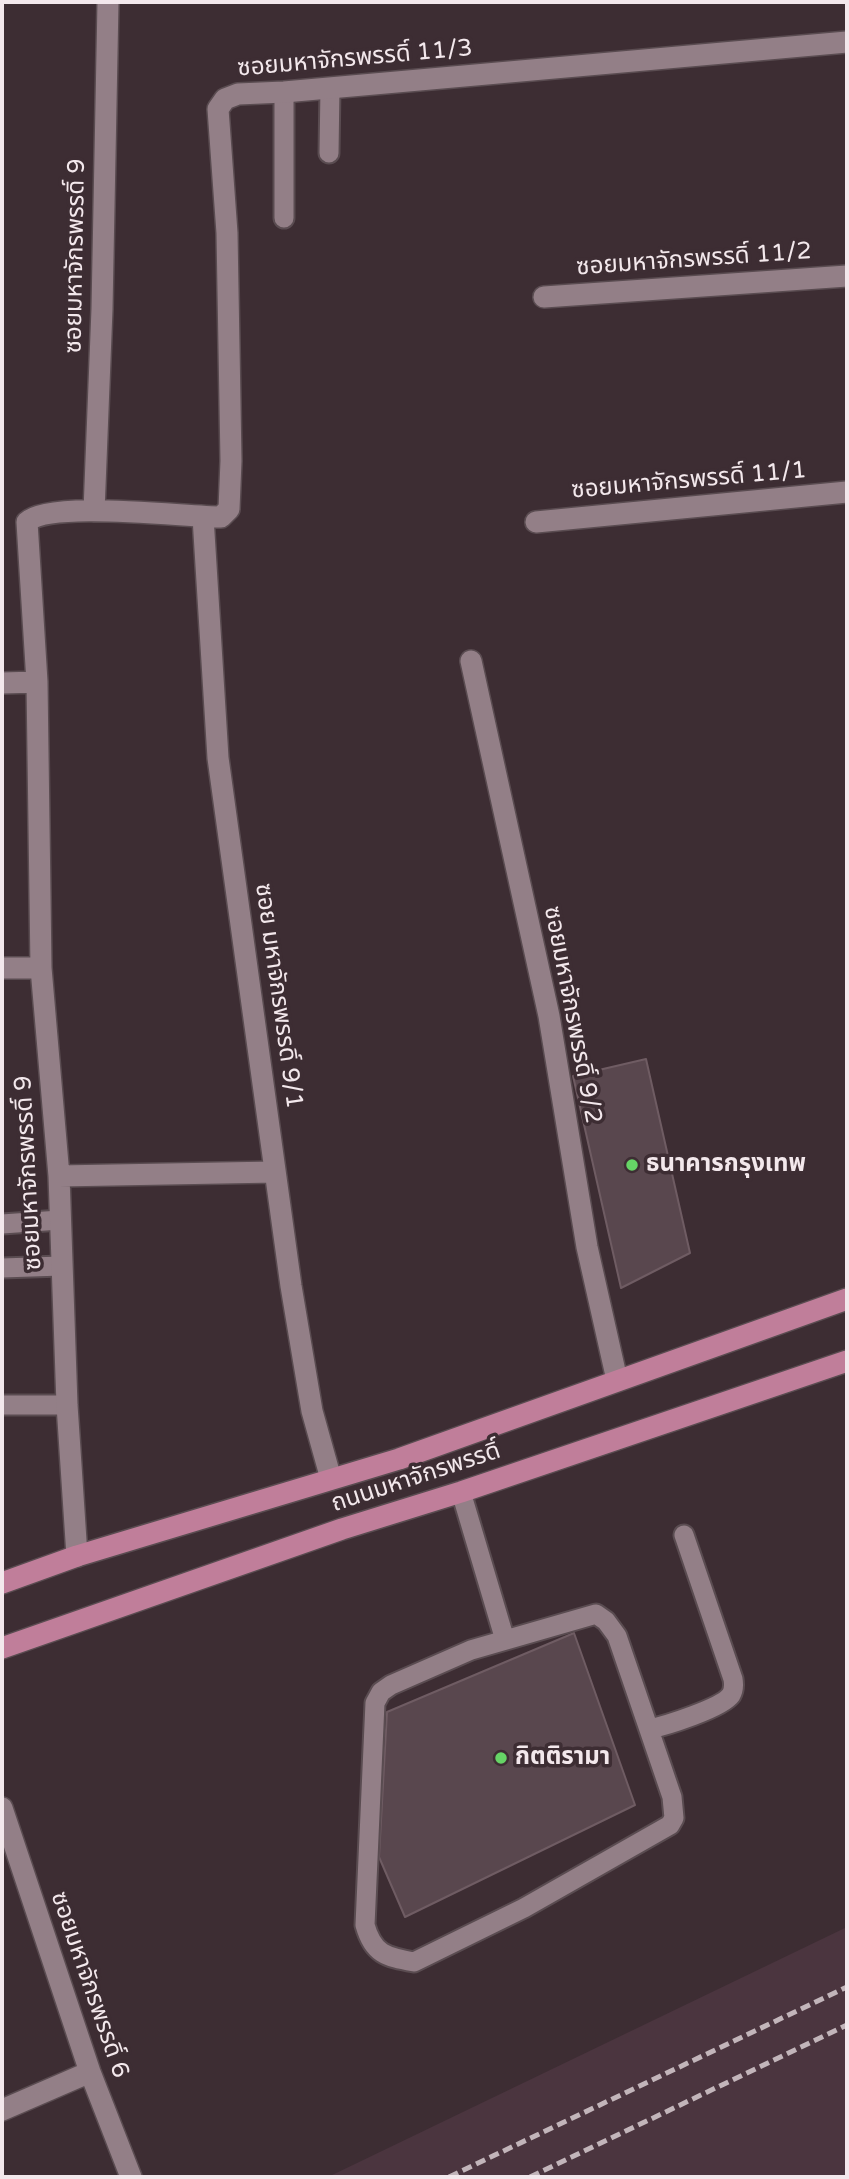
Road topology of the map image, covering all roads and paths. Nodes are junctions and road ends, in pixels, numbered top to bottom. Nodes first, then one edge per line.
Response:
1 (108, 2) edge
2 (847, 42) edge
3 (330, 88) junction
4 (284, 92) junction
5 (329, 153) dead end
6 (284, 218) dead end
7 (847, 276) edge
8 (544, 297) dead end
9 (847, 492) edge
10 (94, 510) junction
11 (203, 517) junction
12 (536, 522) dead end
13 (471, 661) dead end
14 (37, 682) junction
15 (2, 683) edge
16 (2, 968) edge
17 (41, 968) junction
18 (275, 1172) junction
19 (59, 1176) junction
20 (60, 1220) junction
21 (2, 1224) edge
22 (61, 1266) junction
23 (2, 1268) edge
24 (847, 1299) edge
25 (847, 1361) edge
26 (617, 1380) junction
27 (2, 1405) edge
28 (67, 1405) junction
29 (331, 1479) junction
30 (461, 1492) junction
31 (684, 1535) dead end
32 (77, 1556) junction
33 (2, 1583) edge
34 (505, 1640) junction
35 (2, 1648) edge
36 (649, 1729) junction
37 (2, 1808) edge
38 (90, 2072) junction
39 (2, 2110) edge
40 (131, 2177) edge

1 - 10 street, ซอยมหาจักรพรรดิ์ 9
2 - 3 street, ซอยมหาจักรพรรดิ์ 11/3
3 - 4 street, ซอยมหาจักรพรรดิ์ 11/3
3 - 5 lane
4 - 6 lane
4 - 11 street, ซอยมหาจักรพรรดิ์ 11/3
7 - 8 street, ซอยมหาจักรพรรดิ์ 11/2
9 - 12 street, ซอยมหาจักรพรรดิ์ 11/1
10 - 11 street, ซอยมหาจักรพรรดิ์ 9
10 - 14 street, ซอยมหาจักรพรรดิ์ 9
11 - 18 street, ซอย มหาจักรพรรดิ์ 9/1
13 - 26 street, ซอยมหาจักรพรรดิ์ 9/2
14 - 15 street
14 - 17 street, ซอยมหาจักรพรรดิ์ 9
16 - 17 street
17 - 19 street, ซอยมหาจักรพรรดิ์ 9
18 - 19 street
18 - 29 street, ซอย มหาจักรพรรดิ์ 9/1
19 - 20 street, ซอยมหาจักรพรรดิ์ 9
20 - 21 lane
20 - 22 street, ซอยมหาจักรพรรดิ์ 9
22 - 23 lane
22 - 28 street, ซอยมหาจักรพรรดิ์ 9
24 - 26 main road, ถนนมหาจักรพรรดิ์
25 - 30 main road, ถนนมหาจักรพรรดิ์
26 - 29 main road, ถนนมหาจักรพรรดิ์
27 - 28 lane
28 - 32 street, ซอยมหาจักรพรรดิ์ 9
29 - 32 main road, ถนนมหาจักรพรรดิ์
30 - 34 lane
30 - 35 main road, ถนนมหาจักรพรรดิ์
31 - 36 lane
32 - 33 main road, ถนนมหาจักรพรรดิ์
34 - 36 lane
34 - 36 lane
37 - 38 street, ซอยมหาจักรพรรดิ์ 6
38 - 39 street
38 - 40 street, ซอยมหาจักรพรรดิ์ 6

